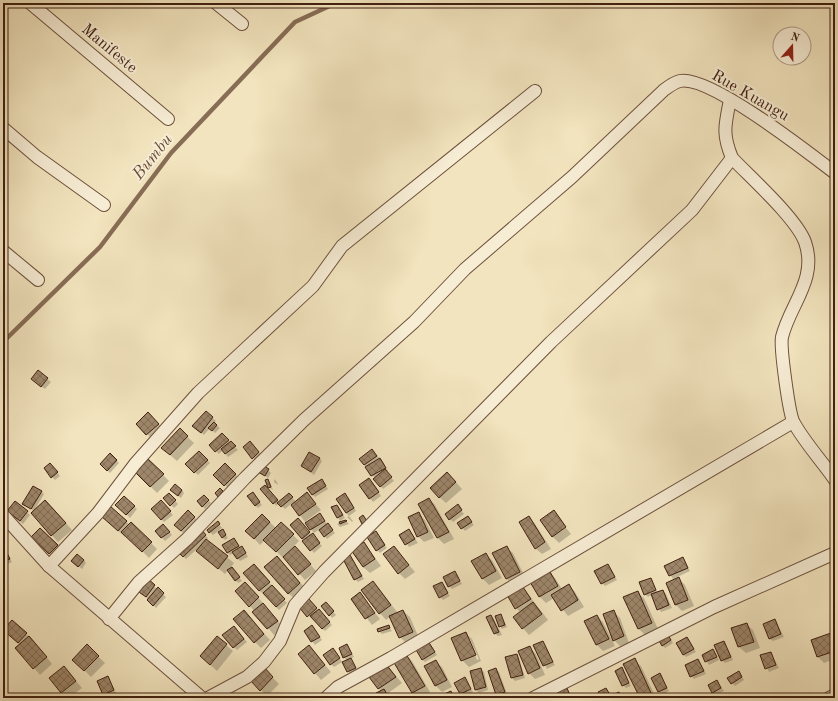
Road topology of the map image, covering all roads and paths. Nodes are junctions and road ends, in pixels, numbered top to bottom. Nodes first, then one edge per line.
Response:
1 (30, 3) edge
2 (216, 3) edge
3 (242, 24) dead end
4 (535, 91) dead end
5 (730, 100) junction
6 (168, 119) dead end
7 (3, 128) edge
8 (732, 158) junction
9 (835, 173) edge
10 (104, 205) dead end
11 (3, 251) edge
12 (38, 280) dead end
13 (793, 422) junction
14 (835, 480) edge
15 (3, 514) edge
16 (835, 553) edge
17 (50, 566) junction
18 (109, 619) junction
19 (835, 695) edge
20 (202, 698) edge
21 (208, 698) edge
22 (326, 698) edge
23 (533, 698) edge
24 (829, 698) edge

1 - 6 street, Manifeste
2 - 3 street
4 - 17 street
5 - 8 street
5 - 9 street, Rue Kuangu
5 - 18 street, Rue Kuangu
7 - 10 street
8 - 13 street
8 - 21 street
11 - 12 street
13 - 14 street
13 - 22 street
15 - 17 street
16 - 23 street
17 - 18 street
18 - 20 street
19 - 24 street

